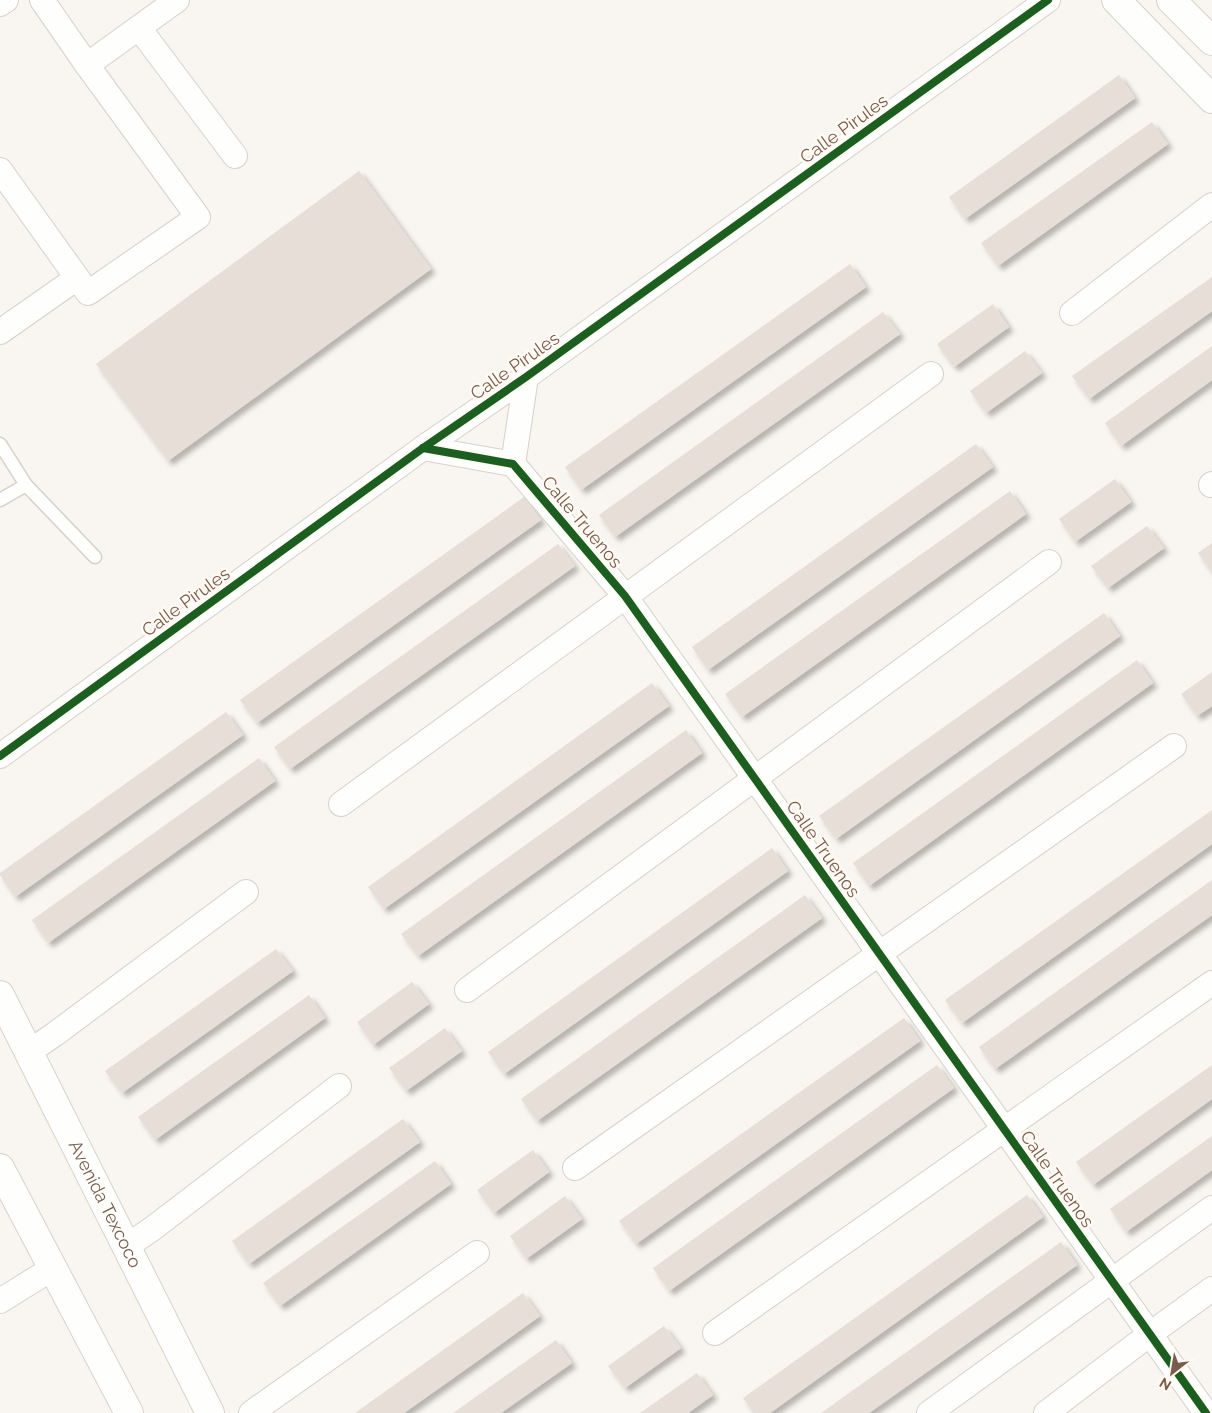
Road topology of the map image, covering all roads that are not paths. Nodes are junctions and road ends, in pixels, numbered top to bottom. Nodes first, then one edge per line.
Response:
1 (6, 0) edge
2 (42, 0) edge
3 (177, 0) edge
4 (1048, 0) edge
5 (1116, 0) edge
6 (1171, 0) edge
7 (0, 4) edge
8 (139, 28) junction
9 (1212, 41) edge
10 (87, 65) junction
11 (1212, 99) edge
12 (235, 156) dead end
13 (0, 170) edge
14 (1212, 205) edge
15 (77, 278) junction
16 (1072, 313) dead end
17 (0, 332) edge
18 (931, 374) dead end
19 (526, 377) junction
20 (0, 444) edge
21 (423, 448) junction
22 (513, 464) junction
23 (26, 485) junction
24 (0, 500) edge
25 (94, 557) dead end
26 (1049, 562) dead end
27 (625, 596) junction
28 (1174, 746) dead end
29 (0, 756) edge
30 (755, 779) junction
31 (340, 804) dead end
32 (246, 892) dead end
33 (879, 954) junction
34 (1212, 983) edge
35 (467, 990) dead end
36 (0, 995) edge
37 (29, 1052) junction
38 (340, 1086) dead end
39 (1004, 1130) junction
40 (0, 1168) edge
41 (575, 1168) dead end
42 (1212, 1208) edge
43 (127, 1246) junction
44 (477, 1254) dead end
45 (53, 1268) junction
46 (1112, 1281) junction
47 (1212, 1289) edge
48 (0, 1301) edge
49 (715, 1333) dead end
50 (1150, 1334) junction
51 (129, 1413) edge
52 (210, 1413) edge
53 (251, 1413) edge
54 (929, 1413) edge
55 (1046, 1413) edge
56 (1206, 1413) edge

1 - 7 street
2 - 10 street
3 - 8 street
4 - 19 street, Calle Pirules
5 - 11 main road
6 - 9 main road
8 - 10 street
8 - 12 street
10 - 15 street
13 - 15 street
14 - 16 street
15 - 17 street
18 - 27 street
19 - 21 street, Calle Pirules
19 - 22 street
20 - 23 lane
21 - 22 street
21 - 29 street, Calle Pirules
22 - 27 street, Calle Truenos
23 - 24 lane
23 - 25 lane
26 - 30 street
27 - 30 street, Calle Truenos
27 - 31 street
28 - 33 street
30 - 33 street, Calle Truenos
30 - 35 street
32 - 37 street
33 - 39 street, Calle Truenos
33 - 41 street
34 - 39 street
36 - 37 main road, Avenida Texcoco
37 - 43 main road, Avenida Texcoco
38 - 43 street
39 - 46 street, Calle Truenos
39 - 49 street
40 - 45 main road
42 - 46 street
43 - 52 main road, Avenida Texcoco
44 - 53 street
45 - 48 street
45 - 51 main road
46 - 50 street, Calle Truenos
46 - 54 street
47 - 50 street
50 - 55 street
50 - 56 street, Calle Truenos

